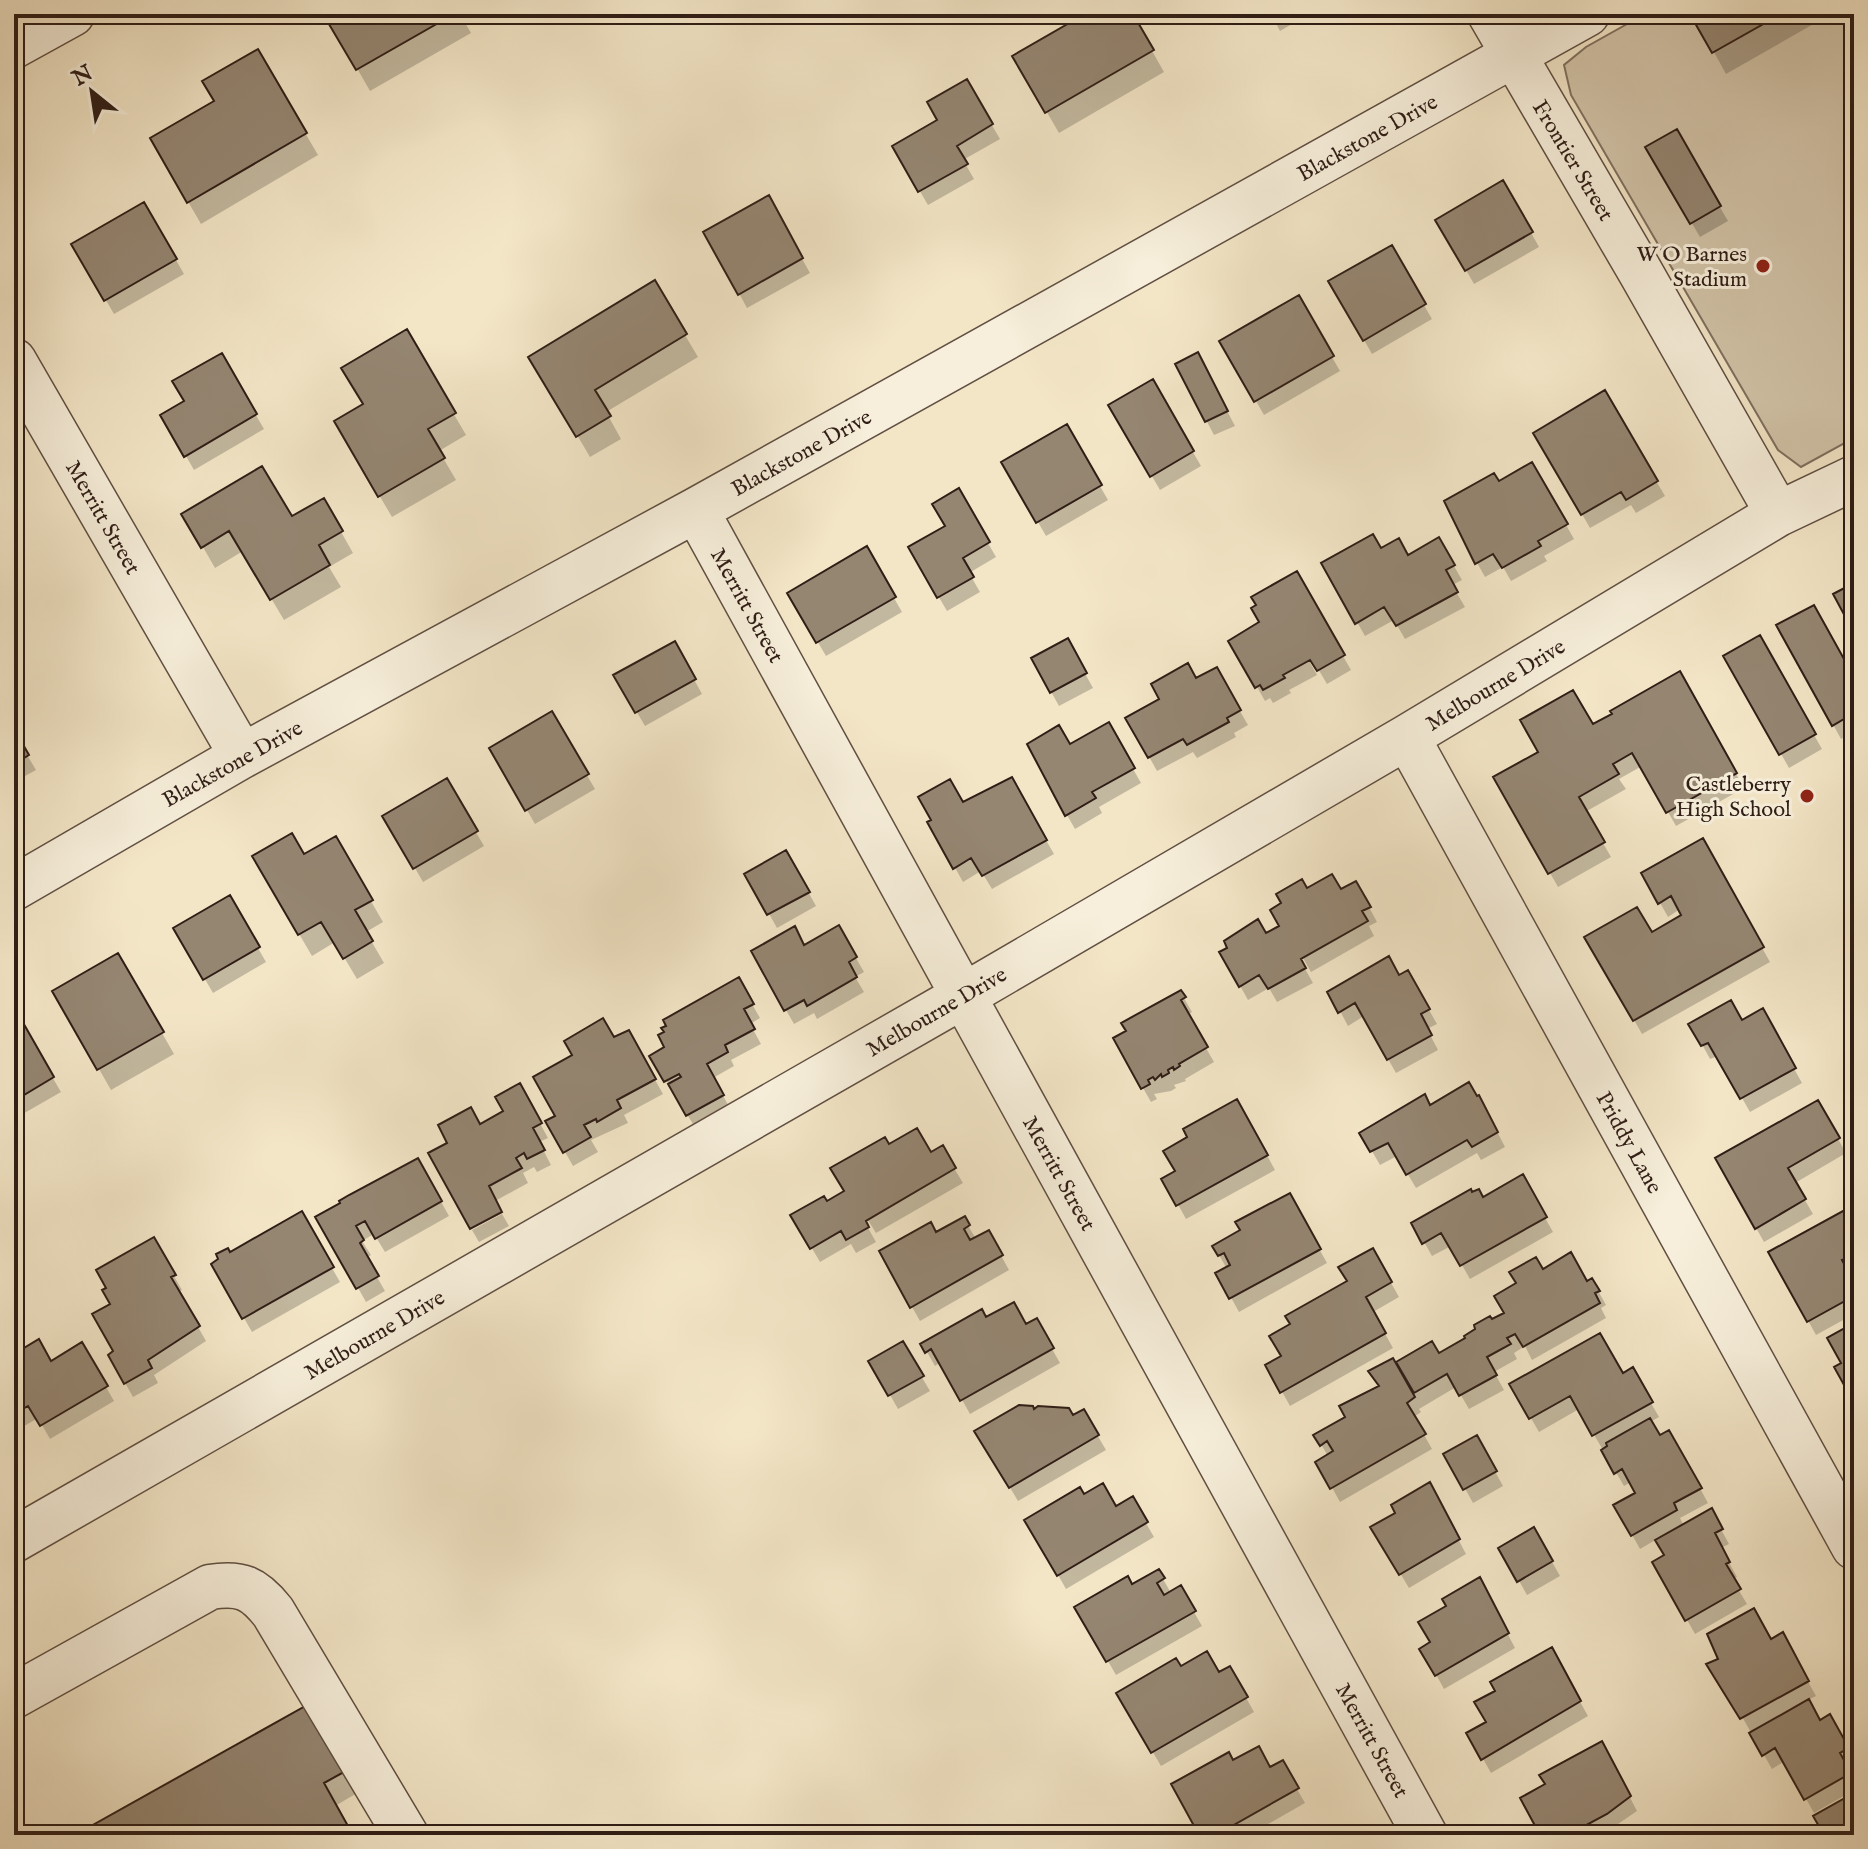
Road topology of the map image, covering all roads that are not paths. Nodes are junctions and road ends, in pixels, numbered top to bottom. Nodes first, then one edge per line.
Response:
1 (72, 14) edge
2 (1490, 14) edge
3 (1587, 14) edge
4 (14, 46) edge
5 (1512, 56) junction
6 (14, 361) edge
7 (1854, 478) edge
8 (696, 510) junction
9 (1778, 514) junction
10 (1407, 737) junction
11 (242, 756) junction
12 (14, 888) edge
13 (963, 996) junction
14 (14, 1540) edge
15 (1854, 1547) edge
16 (14, 1696) edge
17 (406, 1835) edge
18 (1425, 1835) edge

1 - 4 street
2 - 5 street, Frontier Street
3 - 5 street, Blackstone Drive
5 - 8 street, Blackstone Drive
5 - 9 street, Frontier Street
6 - 11 street, Merritt Street
7 - 9 street, Melbourne Drive
8 - 11 street, Blackstone Drive
8 - 13 street, Merritt Street
9 - 10 street, Melbourne Drive
10 - 13 street, Melbourne Drive
10 - 15 street, Priddy Lane
11 - 12 street, Blackstone Drive
13 - 14 street, Melbourne Drive
13 - 18 street, Merritt Street
16 - 17 street

